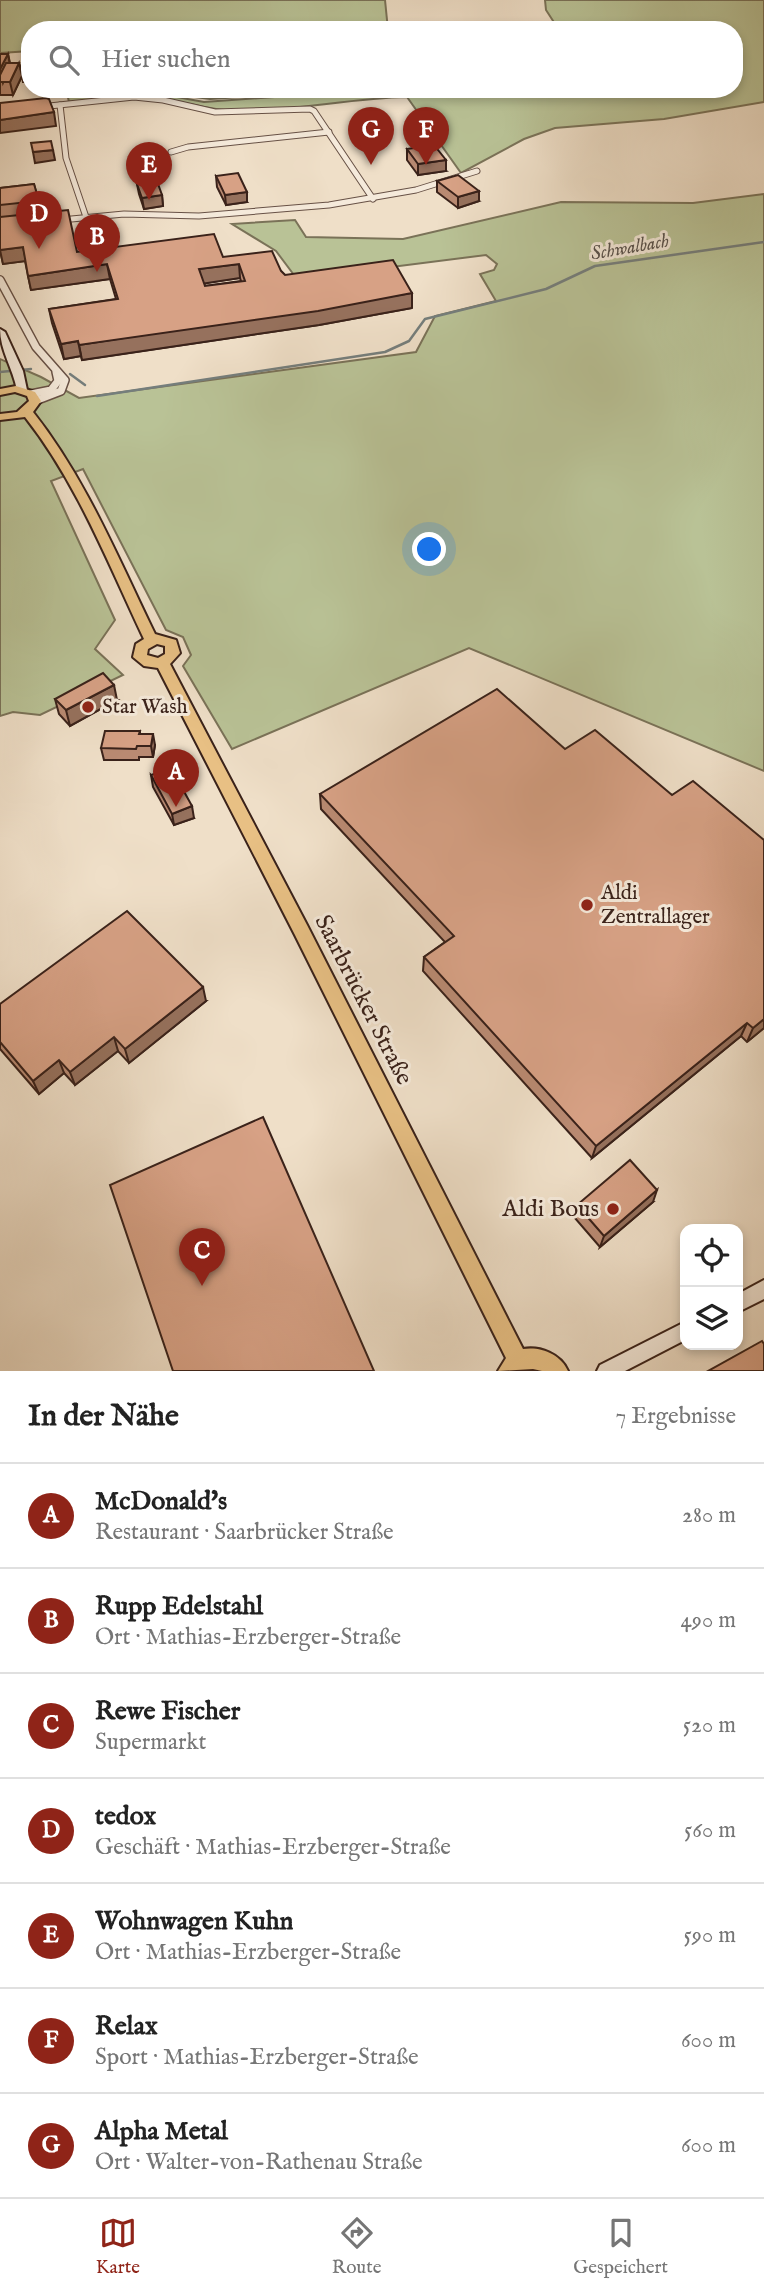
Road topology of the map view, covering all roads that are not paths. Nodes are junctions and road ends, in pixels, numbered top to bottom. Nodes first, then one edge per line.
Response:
1 (125, 98) edge
2 (144, 98) edge
3 (60, 105) junction
4 (36, 108) edge
5 (329, 132) junction
6 (171, 152) dead end
7 (477, 170) dead end
8 (373, 199) junction
9 (86, 217) junction
10 (49, 221) edge
11 (0, 279) edge
12 (0, 332) edge
13 (21, 396) edge
14 (15, 417) junction
15 (0, 419) edge
16 (35, 427) junction
17 (151, 640) junction
18 (162, 662) junction
19 (764, 1289) edge
20 (743, 1300) edge
21 (680, 1334) edge
22 (513, 1366) edge
23 (558, 1371) edge
24 (606, 1371) edge

1 - 3 street
2 - 5 street
3 - 4 street
3 - 9 street
5 - 6 street
5 - 8 street
7 - 8 street
8 - 9 street
9 - 10 street
11 - 13 street
12 - 13 main road
13 - 14 main road
13 - 16 main road
14 - 15 main road
14 - 16 main road
15 - 16 main road
16 - 17 main road
17 - 18 main road
17 - 18 main road
18 - 22 main road, Saarbrücker Straße
19 - 20 main road
21 - 24 main road
22 - 23 main road

